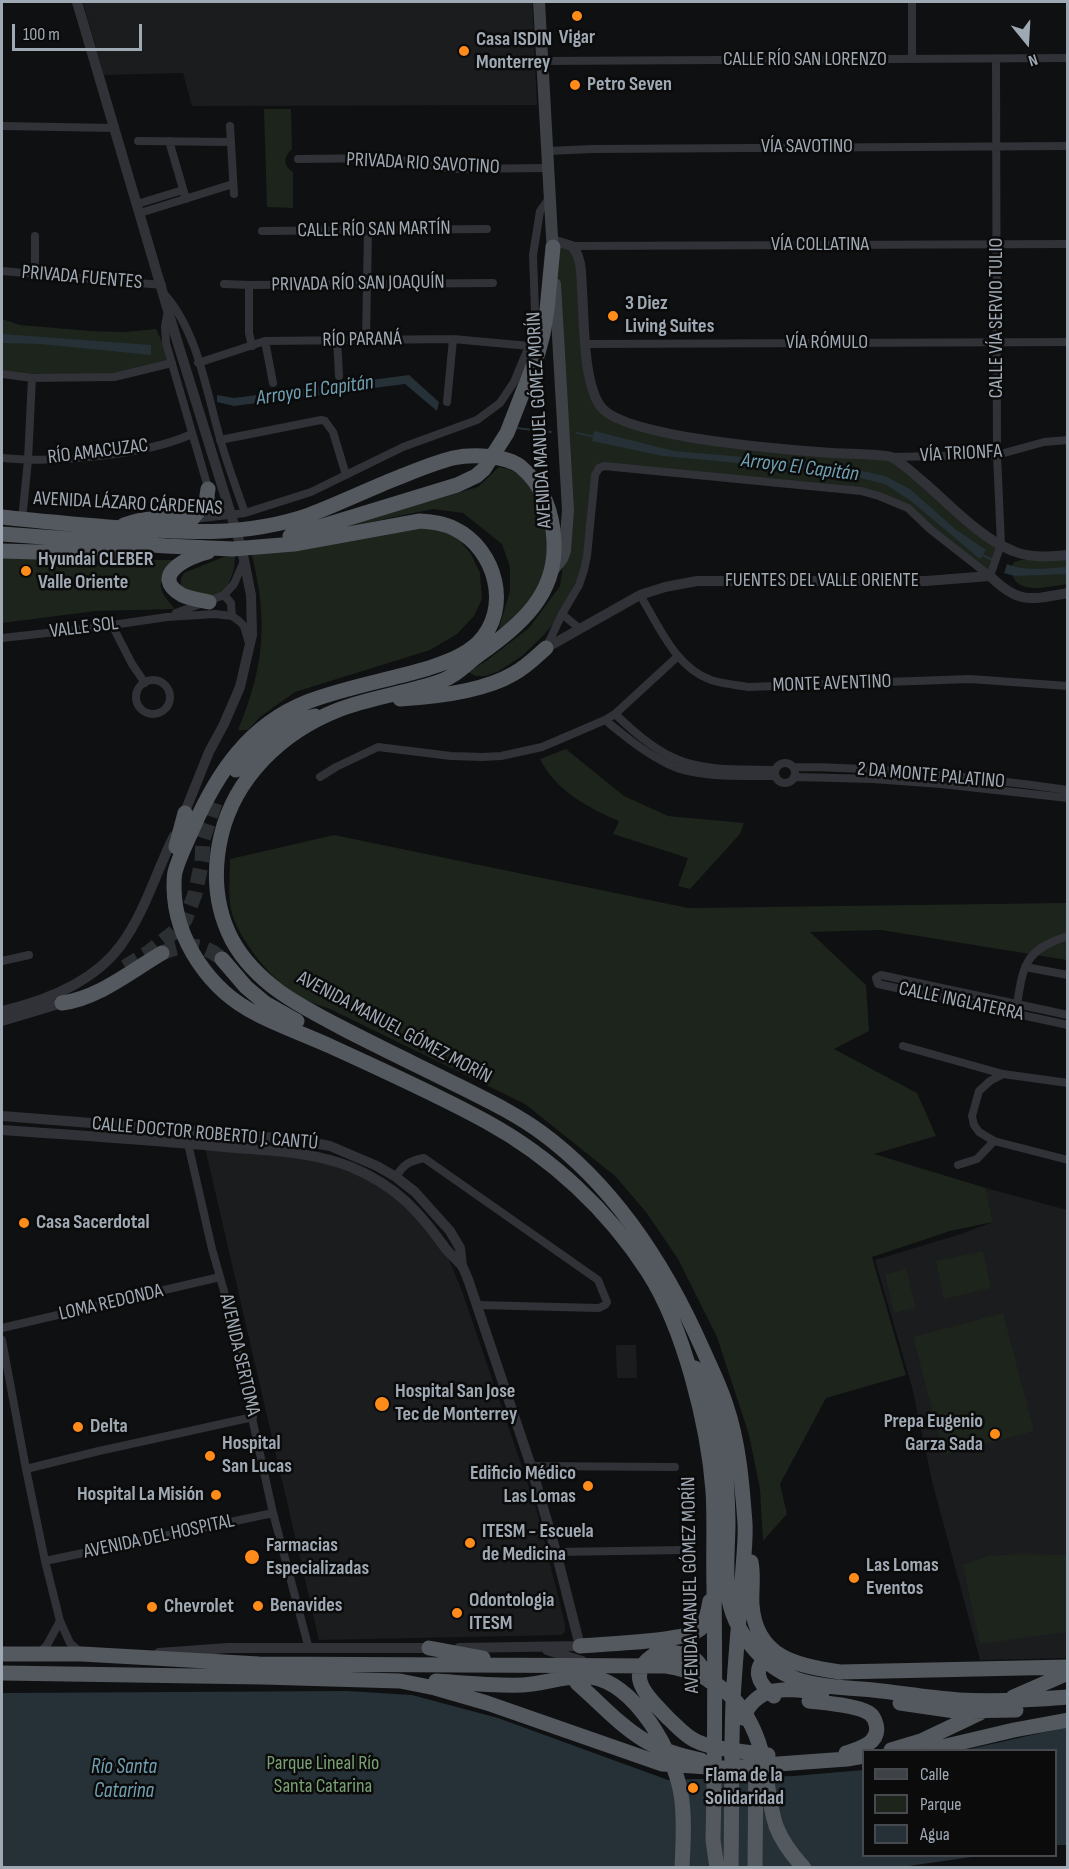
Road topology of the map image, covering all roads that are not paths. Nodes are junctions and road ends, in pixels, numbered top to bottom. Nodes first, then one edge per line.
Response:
1 (77, 2) edge
2 (539, 2) edge
3 (912, 2) edge
4 (1068, 58) edge
5 (912, 59) junction
6 (996, 59) junction
7 (542, 61) junction
8 (2, 126) edge
9 (230, 126) dead end
10 (115, 128) junction
11 (138, 141) dead end
12 (169, 141) junction
13 (231, 142) junction
14 (996, 146) junction
15 (1068, 146) edge
16 (547, 151) junction
17 (298, 159) dead end
18 (548, 168) junction
19 (233, 184) junction
20 (183, 190) junction
21 (234, 194) dead end
22 (550, 197) junction
23 (186, 199) junction
24 (139, 208) junction
25 (487, 229) dead end
26 (368, 230) junction
27 (262, 231) dead end
28 (35, 236) dead end
29 (552, 244) junction
30 (998, 244) junction
31 (1068, 244) edge
32 (572, 246) junction
33 (2, 272) edge
34 (35, 274) junction
35 (493, 283) dead end
36 (224, 284) dead end
37 (367, 284) junction
38 (249, 285) junction
39 (163, 290) junction
40 (169, 308) junction
41 (337, 339) junction
42 (366, 339) junction
43 (453, 339) junction
44 (265, 342) junction
45 (998, 342) junction
46 (1068, 342) edge
47 (586, 344) junction
48 (252, 346) junction
49 (529, 346) junction
50 (172, 363) junction
51 (198, 363) junction
52 (2, 374) edge
53 (339, 376) dead end
54 (32, 378) junction
55 (273, 383) dead end
56 (447, 402) dead end
57 (192, 434) junction
58 (220, 440) junction
59 (1068, 440) edge
60 (997, 455) junction
61 (890, 457) junction
62 (2, 458) edge
63 (28, 460) junction
64 (346, 475) junction
65 (208, 489) junction
66 (245, 513) junction
67 (216, 515) junction
68 (2, 517) edge
69 (192, 519) junction
70 (22, 520) junction
71 (118, 527) junction
72 (2, 534) edge
73 (1001, 544) junction
74 (166, 546) junction
75 (2, 551) edge
76 (240, 553) junction
77 (1068, 555) edge
78 (553, 570) junction
79 (990, 576) junction
80 (1068, 593) edge
81 (224, 595) junction
82 (640, 595) junction
83 (209, 602) junction
84 (562, 614) junction
85 (232, 616) junction
86 (167, 617) junction
87 (112, 625) junction
88 (580, 629) junction
89 (2, 638) edge
90 (250, 647) junction
91 (546, 648) junction
92 (677, 657) junction
93 (145, 683) junction
94 (1068, 686) edge
95 (370, 700) junction
96 (336, 710) junction
97 (615, 714) junction
98 (605, 720) junction
99 (794, 772) junction
100 (775, 773) junction
101 (320, 777) dead end
102 (1068, 790) edge
103 (1068, 798) edge
104 (215, 803) tunnel mouth
105 (185, 813) junction
106 (174, 874) junction
107 (1068, 936) edge
108 (162, 953) tunnel mouth
109 (28, 955) dead end
110 (222, 958) tunnel mouth
111 (2, 962) edge
112 (125, 967) tunnel mouth
113 (1025, 967) junction
114 (1068, 975) edge
115 (62, 1003) junction
116 (1017, 1005) junction
117 (2, 1011) edge
118 (1068, 1015) edge
119 (2, 1021) edge
120 (1068, 1025) edge
121 (903, 1046) dead end
122 (363, 1061) junction
123 (1003, 1074) junction
124 (1068, 1083) edge
125 (2, 1116) edge
126 (2, 1130) edge
127 (186, 1131) junction
128 (994, 1141) junction
129 (187, 1143) junction
130 (1068, 1161) edge
131 (958, 1165) dead end
132 (396, 1177) junction
133 (462, 1266) junction
134 (220, 1277) junction
135 (477, 1305) junction
136 (2, 1328) edge
137 (2, 1340) edge
138 (680, 1340) junction
139 (253, 1418) junction
140 (531, 1466) junction
141 (675, 1467) dead end
142 (26, 1469) junction
143 (273, 1513) junction
144 (746, 1530) junction
145 (683, 1550) dead end
146 (556, 1552) junction
147 (45, 1561) junction
148 (714, 1587) junction
149 (60, 1621) junction
150 (580, 1646) junction
151 (537, 1647) junction
152 (429, 1648) junction
153 (309, 1649) junction
154 (661, 1651) junction
155 (774, 1652) junction
156 (39, 1653) junction
157 (82, 1653) junction
158 (2, 1654) edge
159 (119, 1656) junction
160 (259, 1664) junction
161 (516, 1664) dead end
162 (1068, 1667) edge
163 (2, 1673) edge
164 (1068, 1673) edge
165 (102, 1676) junction
166 (578, 1680) junction
167 (400, 1681) junction
168 (614, 1685) junction
169 (769, 1691) junction
170 (1068, 1697) edge
171 (714, 1699) junction
172 (1068, 1707) edge
173 (1068, 1720) edge
174 (756, 1736) junction
175 (733, 1747) junction
176 (894, 1749) edge
177 (932, 1749) edge
178 (862, 1756) edge
179 (811, 1762) junction
180 (862, 1763) edge
181 (723, 1768) junction
182 (713, 1840) junction
183 (682, 1868) edge
184 (711, 1868) edge
185 (717, 1868) edge
186 (731, 1868) edge
187 (754, 1868) edge
188 (804, 1868) edge

1 - 10 street
2 - 7 main road, AVENIDA MANUEL GÓMEZ MORÍN
3 - 5 street
4 - 6 street, CALLE RÍO SAN LORENZO
5 - 6 street, CALLE RÍO SAN LORENZO
5 - 7 street, CALLE RÍO SAN LORENZO
6 - 14 street, CALLE VÍA SERVIO TULIO
7 - 16 main road, AVENIDA MANUEL GÓMEZ MORÍN
8 - 10 street
9 - 13 street
10 - 24 street
11 - 12 street
12 - 13 street
12 - 20 street
13 - 19 street
14 - 15 street, VÍA SAVOTINO
14 - 16 street, VÍA SAVOTINO
14 - 30 street, CALLE VÍA SERVIO TULIO
16 - 18 main road, AVENIDA MANUEL GÓMEZ MORÍN
17 - 18 street, PRIVADA RIO SAVOTINO
18 - 22 main road, AVENIDA MANUEL GÓMEZ MORÍN
19 - 21 street
19 - 23 street
20 - 23 street
20 - 24 street
22 - 29 main road, AVENIDA MANUEL GÓMEZ MORÍN
22 - 49 street
23 - 24 street
24 - 39 street
25 - 26 street, CALLE RÍO SAN MARTÍN
26 - 27 street, CALLE RÍO SAN MARTÍN
26 - 37 street
28 - 34 street
29 - 32 street
29 - 76 highway
29 - 78 main road, AVENIDA MANUEL GÓMEZ MORÍN
30 - 31 street, VÍA COLLATINA
30 - 32 street, VÍA COLLATINA
30 - 45 street, CALLE VÍA SERVIO TULIO
32 - 47 street
33 - 34 street, PRIVADA FUENTES
34 - 39 street, PRIVADA FUENTES
35 - 37 street, PRIVADA RÍO SAN JOAQUÍN
36 - 38 street, PRIVADA RÍO SAN JOAQUÍN
37 - 38 street, PRIVADA RÍO SAN JOAQUÍN
37 - 42 street
38 - 48 street
39 - 40 street
39 - 51 street
40 - 50 street
40 - 76 street
41 - 42 street, RÍO PARANÁ
41 - 44 street, RÍO PARANÁ
41 - 53 street
42 - 43 street, RÍO PARANÁ
43 - 49 street, RÍO PARANÁ
43 - 56 street
44 - 48 street, RÍO PARANÁ
44 - 55 street
45 - 46 street, VÍA RÓMULO
45 - 47 street, VÍA RÓMULO
45 - 60 street, CALLE VÍA SERVIO TULIO
47 - 61 street
48 - 51 street, RÍO PARANÁ
49 - 64 street
50 - 54 street
50 - 57 street
51 - 58 street
52 - 54 street
54 - 63 street
57 - 63 street, RÍO AMACUZAC
57 - 65 street
58 - 64 street
58 - 66 street
59 - 60 street, VÍA TRIONFA
60 - 61 street, VÍA TRIONFA
60 - 73 street, CALLE VÍA SERVIO TULIO
61 - 73 street
62 - 63 street, RÍO AMACUZAC
63 - 70 street
64 - 66 street
65 - 67 street
65 - 69 highway
66 - 67 street
67 - 69 street
68 - 70 highway, AVENIDA LÁZARO CÁRDENAS
69 - 71 highway
70 - 71 highway, AVENIDA LÁZARO CÁRDENAS
71 - 78 highway, AVENIDA LÁZARO CÁRDENAS
72 - 74 highway, AVENIDA LÁZARO CÁRDENAS
73 - 77 street
73 - 79 street, CALLE VÍA SERVIO TULIO
74 - 75 highway
74 - 76 highway, AVENIDA LÁZARO CÁRDENAS
76 - 81 street
76 - 83 highway
76 - 90 street
76 - 106 highway, AVENIDA MANUEL GÓMEZ MORÍN
78 - 95 highway, AVENIDA MANUEL GÓMEZ MORÍN
79 - 80 street
79 - 82 street, FUENTES DEL VALLE ORIENTE
79 - 84 street
81 - 83 street, VALLE SOL
81 - 85 street
82 - 88 street, FUENTES DEL VALLE ORIENTE
82 - 92 street, MONTE AVENTINO
83 - 86 street, VALLE SOL
84 - 88 street
84 - 91 street
85 - 86 street, VALLE SOL
85 - 90 street
86 - 87 street, VALLE SOL
87 - 89 street, VALLE SOL
87 - 93 street
88 - 91 street, FUENTES DEL VALLE ORIENTE
90 - 105 street
91 - 95 highway
92 - 94 street, MONTE AVENTINO
92 - 97 street
93 - 93 street
95 - 96 highway, AVENIDA MANUEL GÓMEZ MORÍN
96 - 104 highway
96 - 144 highway, AVENIDA MANUEL GÓMEZ MORÍN
97 - 98 street
97 - 100 street
98 - 100 street
98 - 101 street
99 - 100 street
99 - 100 street
99 - 102 street, 2 DA MONTE PALATINO
99 - 103 street, 2 DA MONTE PALATINO
105 - 106 highway
105 - 117 street
106 - 122 highway, AVENIDA MANUEL GÓMEZ MORÍN
107 - 113 street
108 - 115 highway
109 - 111 street
110 - 122 highway
112 - 115 highway
113 - 114 street
113 - 116 street
115 - 119 street
116 - 118 street, CALLE INGLATERRA
116 - 120 street, CALLE INGLATERRA
121 - 123 street
122 - 138 highway, AVENIDA MANUEL GÓMEZ MORÍN
123 - 124 street
123 - 128 street
125 - 127 street, CALLE DOCTOR ROBERTO J. CANTÚ
126 - 129 street, CALLE DOCTOR ROBERTO J. CANTÚ
127 - 129 street, AVENIDA SERTOMA
127 - 132 street, CALLE DOCTOR ROBERTO J. CANTÚ
128 - 130 street
128 - 131 street
129 - 133 street, CALLE DOCTOR ROBERTO J. CANTÚ
129 - 134 street, AVENIDA SERTOMA
132 - 133 street, CALLE DOCTOR ROBERTO J. CANTÚ
132 - 135 street
133 - 135 street, CALLE DOCTOR ROBERTO J. CANTÚ
134 - 136 street, LOMA REDONDA
134 - 139 street, AVENIDA SERTOMA
135 - 140 street, CALLE DOCTOR ROBERTO J. CANTÚ
137 - 142 street
138 - 148 highway, AVENIDA MANUEL GÓMEZ MORÍN
138 - 170 highway
139 - 142 street
139 - 143 street, AVENIDA SERTOMA
140 - 141 street
140 - 146 street, CALLE DOCTOR ROBERTO J. CANTÚ
142 - 147 street
143 - 147 street, AVENIDA DEL HOSPITAL
143 - 153 street, AVENIDA SERTOMA
144 - 155 highway
144 - 175 highway, AVENIDA MANUEL GÓMEZ MORÍN
145 - 146 street
146 - 150 street, CALLE DOCTOR ROBERTO J. CANTÚ
147 - 149 street
148 - 150 highway
148 - 171 highway, AVENIDA MANUEL GÓMEZ MORÍN
149 - 156 street
149 - 157 street
150 - 151 street
150 - 154 highway
151 - 152 street
151 - 168 street
152 - 153 street
152 - 161 highway
153 - 159 street
154 - 171 highway
154 - 179 highway
155 - 162 highway
155 - 169 highway
156 - 157 highway
156 - 158 highway
157 - 159 highway
159 - 160 highway
160 - 165 highway
160 - 174 highway
163 - 165 highway
164 - 176 highway
165 - 167 highway
166 - 167 highway
166 - 168 highway
166 - 181 highway
167 - 181 highway
168 - 183 highway
169 - 172 highway
169 - 175 highway
169 - 179 highway
171 - 182 highway, AVENIDA MANUEL GÓMEZ MORÍN
173 - 177 highway
174 - 187 highway
174 - 188 highway
175 - 186 highway, AVENIDA MANUEL GÓMEZ MORÍN
178 - 179 highway
179 - 180 highway
179 - 181 highway
182 - 184 highway
182 - 185 highway

